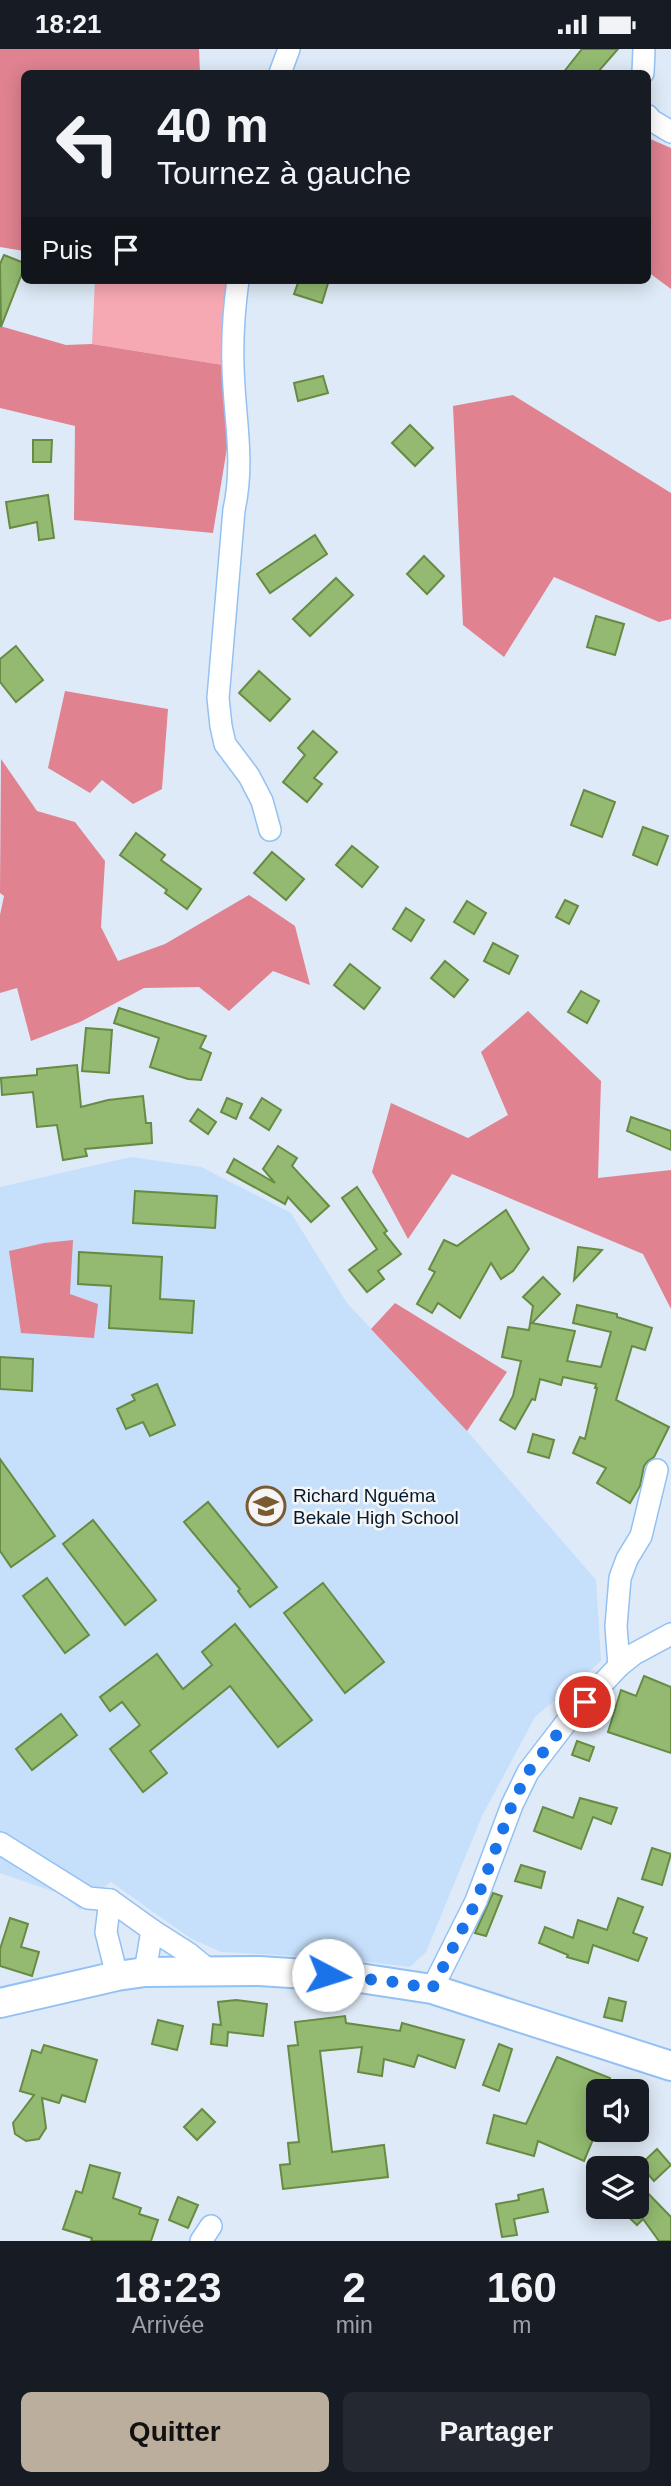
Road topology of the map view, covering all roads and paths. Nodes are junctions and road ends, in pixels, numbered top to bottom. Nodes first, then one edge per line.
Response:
1 (289, 49) edge
2 (644, 49) edge
3 (281, 70) edge
4 (643, 70) edge
5 (651, 118) edge
6 (671, 132) edge
7 (237, 284) edge
8 (270, 830) dead end
9 (657, 1470) dead end
10 (671, 1634) edge
11 (619, 1666) junction
12 (0, 1843) edge
13 (110, 1900) junction
14 (152, 1930) junction
15 (106, 1931) junction
16 (210, 1971) junction
17 (145, 1972) junction
18 (117, 1976) junction
19 (85, 1985) junction
20 (432, 1989) junction
21 (0, 2003) edge
22 (671, 2066) edge

1 - 3 street
2 - 4 street
5 - 6 street
7 - 8 street
9 - 11 street
10 - 11 street
11 - 20 street
12 - 13 street
13 - 14 street
13 - 15 street
14 - 16 street
14 - 17 street
15 - 18 street
15 - 19 street
16 - 17 main road
16 - 20 main road
17 - 18 main road
18 - 19 main road
19 - 21 main road
20 - 22 main road

